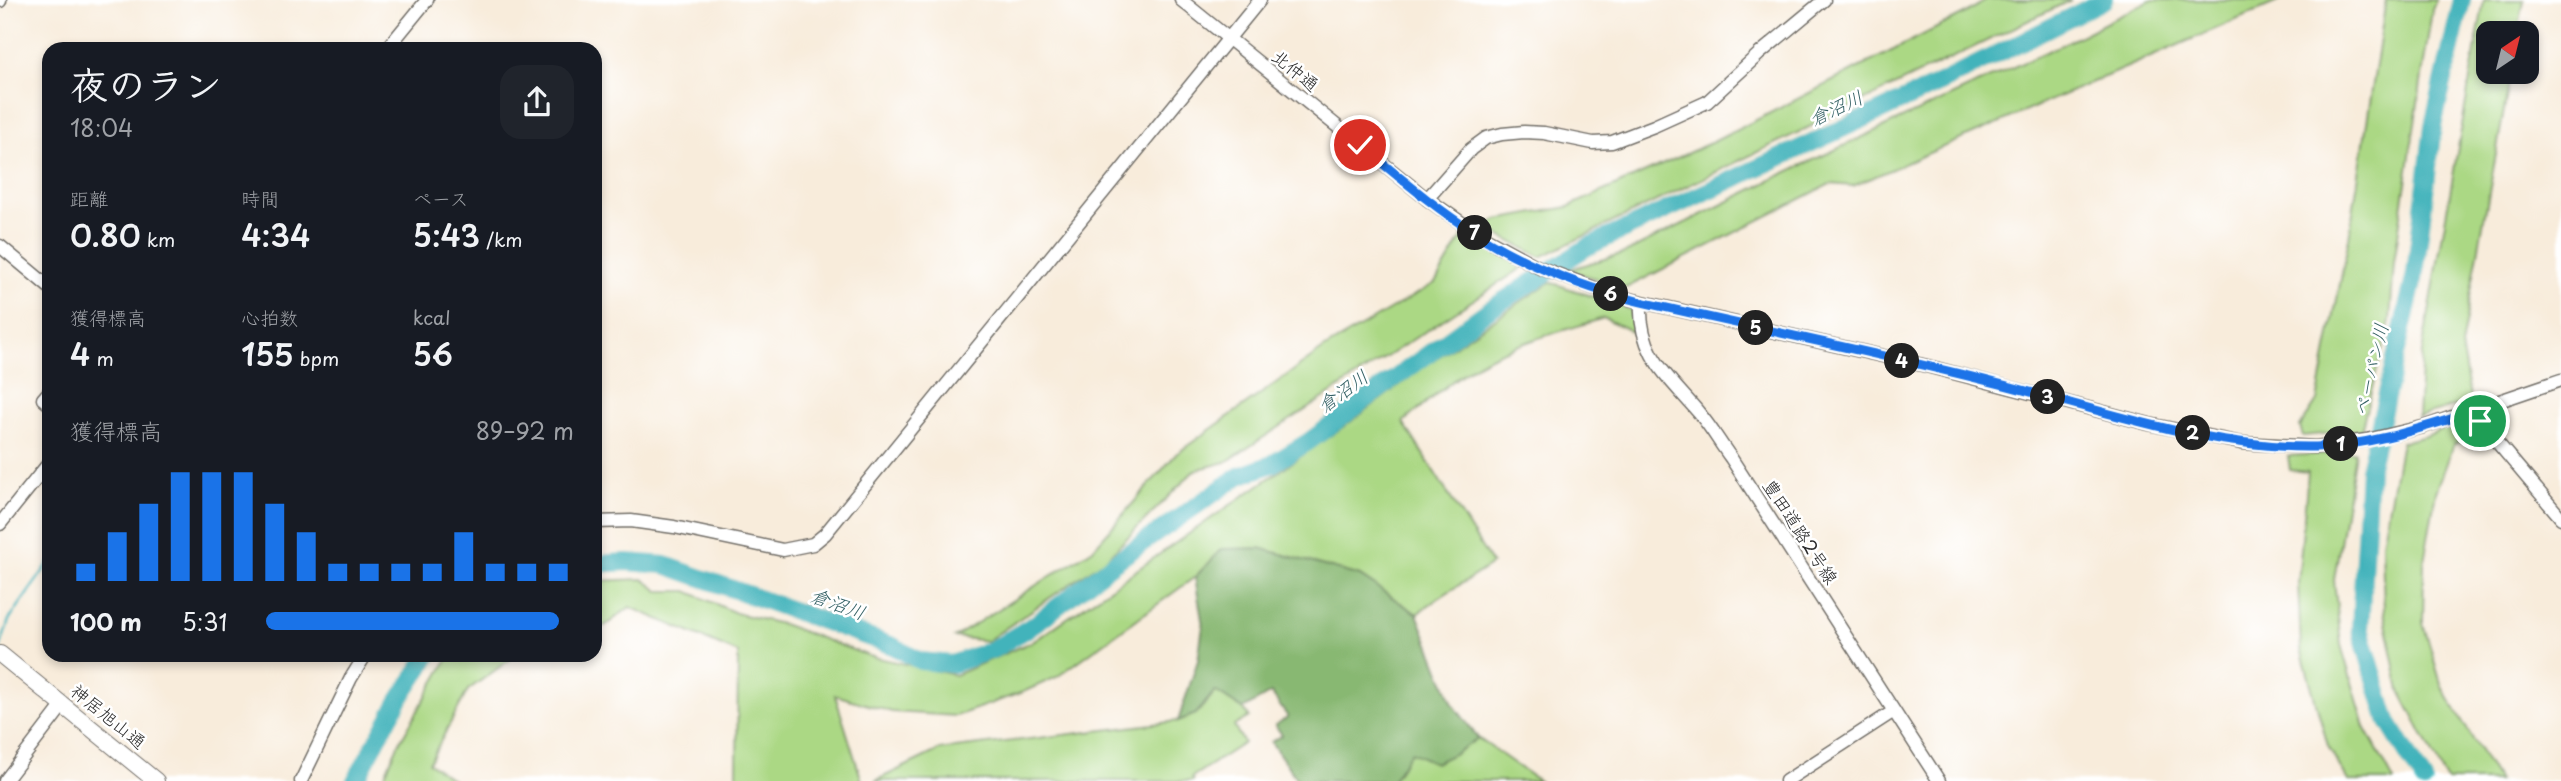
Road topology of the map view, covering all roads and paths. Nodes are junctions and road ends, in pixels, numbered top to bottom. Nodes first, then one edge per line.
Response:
1 (427, 0) edge
2 (1181, 0) edge
3 (1260, 0) edge
4 (1824, 0) edge
5 (1228, 39) junction
6 (393, 42) edge
7 (1427, 199) junction
8 (0, 246) edge
9 (42, 281) edge
10 (1641, 302) junction
11 (2561, 380) edge
12 (2476, 411) junction
13 (42, 472) edge
14 (2561, 518) edge
15 (602, 522) edge
16 (0, 524) edge
17 (2, 655) edge
18 (361, 662) edge
19 (63, 705) junction
20 (1894, 710) junction
21 (5, 781) edge
22 (156, 781) edge
23 (301, 781) edge
24 (1786, 781) edge
25 (1939, 781) edge

1 - 6 street
2 - 5 street, 北仲通
3 - 5 street
4 - 7 street
5 - 7 street, 北仲通
5 - 15 street
7 - 10 street, 北仲通
8 - 9 street
10 - 12 street, 北仲通
10 - 20 street, 豊田道路2号線
11 - 12 street, 北仲通
12 - 14 street
13 - 16 street
17 - 19 main road, 神居旭山通
18 - 23 street
19 - 21 street
19 - 22 main road, 神居旭山通
20 - 24 street
20 - 25 street, 豊田道路2号線

